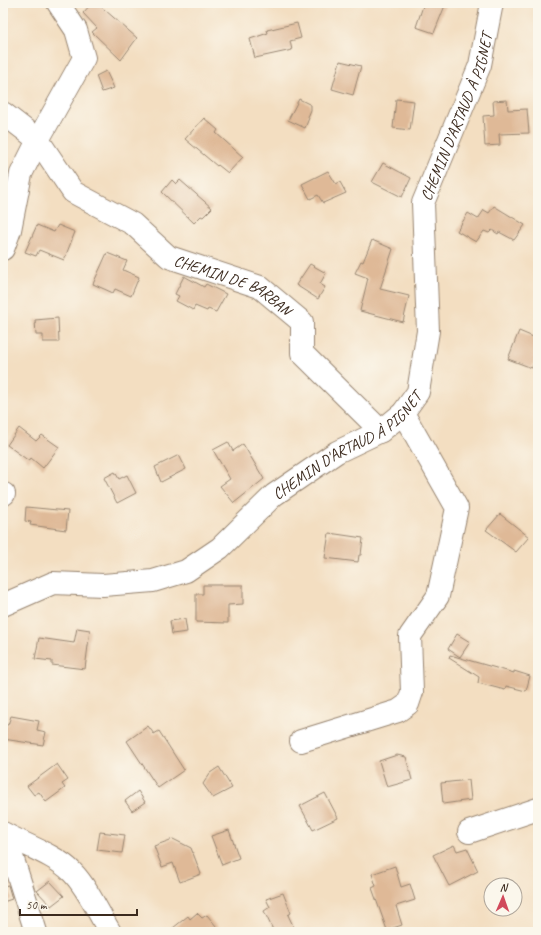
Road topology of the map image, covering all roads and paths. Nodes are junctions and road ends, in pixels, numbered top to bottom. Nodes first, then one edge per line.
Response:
1 (58, 3) edge
2 (492, 3) edge
3 (3, 113) edge
4 (38, 140) junction
5 (3, 249) edge
6 (403, 413) junction
7 (380, 431) junction
8 (3, 605) edge
9 (300, 740) dead end
10 (538, 809) edge
11 (468, 832) dead end
12 (7, 835) edge
13 (36, 932) edge
14 (110, 932) edge

1 - 4 street
2 - 6 street, CHEMIN D'ARTAUD À PIGNET
3 - 4 street, CHEMIN DE BARBAN
4 - 5 street
4 - 7 street, CHEMIN DE BARBAN
6 - 7 street, CHEMIN D'ARTAUD À PIGNET
6 - 9 street
7 - 8 street, CHEMIN D'ARTAUD À PIGNET
10 - 11 street
12 - 13 street
12 - 14 street

